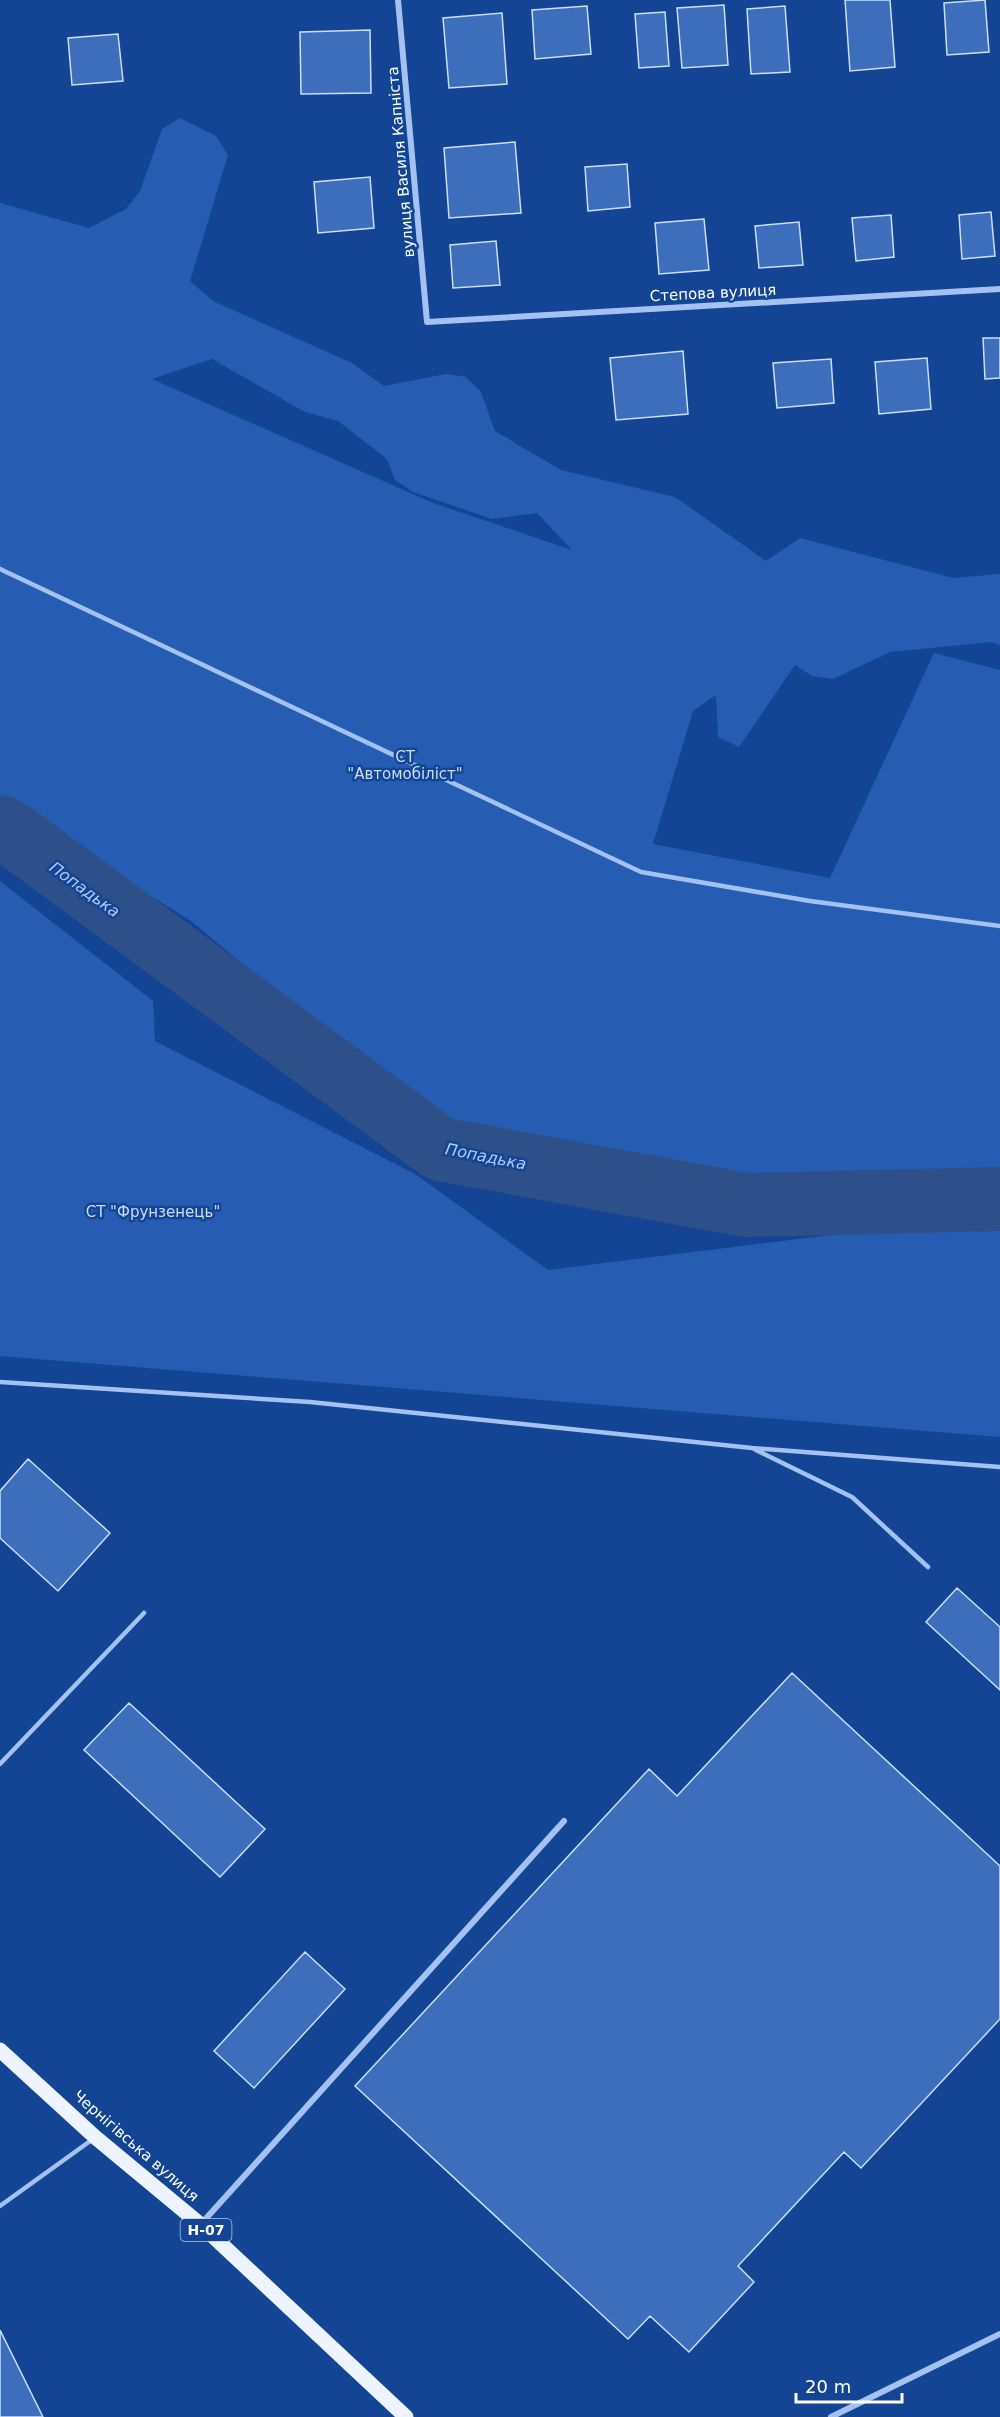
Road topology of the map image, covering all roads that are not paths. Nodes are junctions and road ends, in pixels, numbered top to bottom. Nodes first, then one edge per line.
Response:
1 (398, 0) edge
2 (1000, 289) edge
3 (427, 322) joint
4 (0, 569) edge
5 (1000, 926) edge
6 (0, 1382) edge
7 (752, 1448) junction
8 (1000, 1467) edge
9 (928, 1568) dead end
10 (144, 1613) dead end
11 (0, 1764) edge
12 (564, 1821) dead end
13 (0, 2050) edge
14 (95, 2137) junction
15 (0, 2206) edge
16 (201, 2225) junction
17 (1000, 2334) edge
18 (406, 2417) edge
19 (831, 2417) edge

1 - 3 street, вулиця Василя Капніста
2 - 3 street, Степова вулиця
4 - 5 lane
6 - 7 lane
7 - 8 lane
7 - 9 lane
10 - 11 lane
12 - 16 street
13 - 14 main road, Чернігівська вулиця / Н-07
14 - 15 lane
14 - 16 main road, Чернігівська вулиця / Н-07
16 - 18 main road, Чернігівська вулиця / Н-07
17 - 19 street

